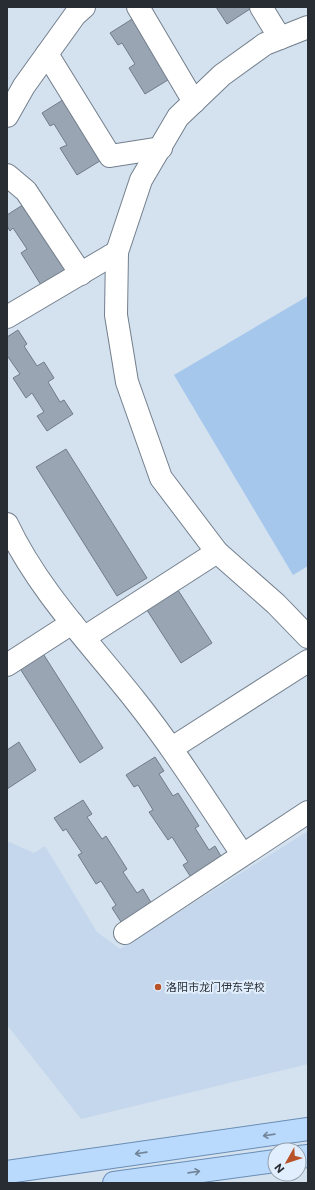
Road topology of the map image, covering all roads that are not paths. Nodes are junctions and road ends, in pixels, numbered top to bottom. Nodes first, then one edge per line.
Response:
1 (84, 7) edge
2 (138, 7) edge
3 (261, 7) edge
4 (308, 28) edge
5 (280, 38) junction
6 (47, 54) junction
7 (194, 102) junction
8 (7, 116) edge
9 (160, 148) junction
10 (7, 175) edge
11 (117, 252) junction
12 (81, 274) junction
13 (7, 317) edge
14 (10, 538) edge
15 (217, 552) junction
16 (78, 630) junction
17 (308, 637) edge
18 (308, 661) edge
19 (7, 665) edge
20 (172, 748) junction
21 (308, 812) edge
22 (242, 854) junction
23 (124, 933) dead end
24 (308, 1129) edge
25 (267, 1162) edge
26 (7, 1172) edge
27 (114, 1183) edge

1 - 6 street
2 - 7 street
3 - 5 street
4 - 5 street
5 - 7 street
6 - 8 street
6 - 9 street
7 - 9 street
9 - 11 street
10 - 12 street
11 - 12 street
11 - 15 street
12 - 13 street
14 - 16 street
15 - 16 street
15 - 17 street
16 - 19 street
16 - 20 street
18 - 20 street
20 - 22 street
21 - 22 street
22 - 23 street
24 -> 26 main road
27 -> 25 main road

